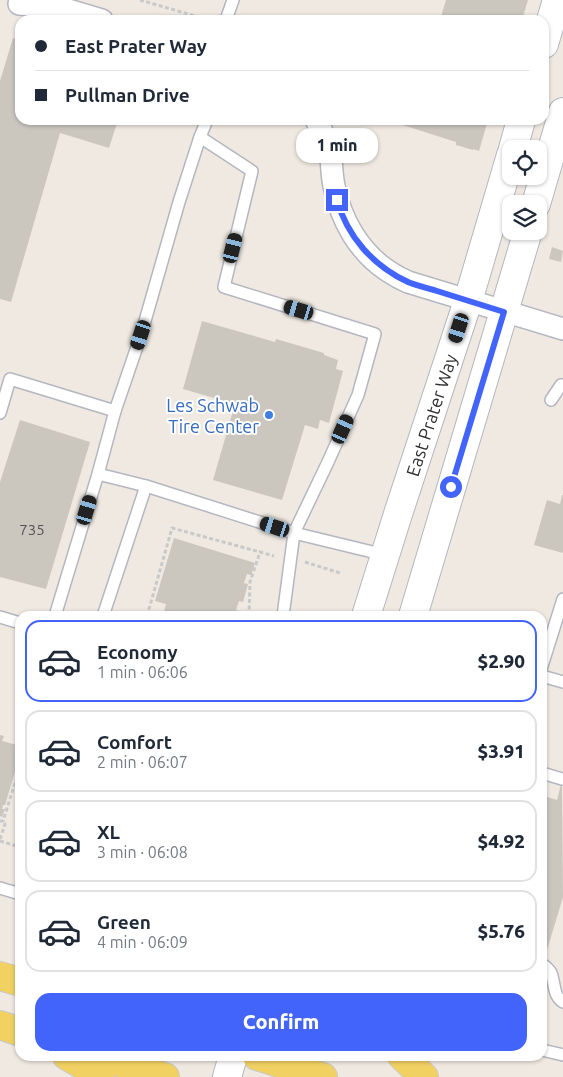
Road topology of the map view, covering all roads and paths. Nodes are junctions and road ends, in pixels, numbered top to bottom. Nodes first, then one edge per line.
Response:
1 (140, 0) edge
2 (233, 0) edge
3 (557, 0) edge
4 (13, 2) edge
5 (58, 4) edge
6 (88, 15) edge
7 (192, 15) edge
8 (228, 15) edge
9 (549, 27) edge
10 (563, 112) edge
11 (205, 125) edge
12 (319, 125) edge
13 (520, 125) edge
14 (200, 137) junction
15 (516, 140) edge
16 (502, 185) edge
17 (539, 195) edge
18 (525, 240) edge
19 (468, 301) junction
20 (504, 312) junction
21 (563, 329) edge
22 (563, 385) edge
23 (551, 400) dead end
24 (115, 411) junction
25 (0, 412) edge
26 (98, 474) junction
27 (146, 486) junction
28 (294, 533) junction
29 (260, 552) junction
30 (385, 555) junction
31 (290, 559) junction
32 (340, 573) dead end
33 (563, 599) edge
34 (57, 611) edge
35 (105, 611) edge
36 (148, 611) edge
37 (249, 611) edge
38 (284, 611) edge
39 (368, 611) edge
40 (414, 611) edge
41 (1, 621) edge
42 (15, 622) edge
43 (547, 650) edge
44 (547, 677) edge
45 (563, 682) edge
46 (547, 774) edge
47 (562, 779) edge
48 (15, 782) edge
49 (2, 821) edge
50 (0, 840) edge
51 (15, 845) edge
52 (0, 888) edge
53 (15, 892) edge
54 (547, 969) edge
55 (0, 976) edge
56 (15, 980) edge
57 (563, 1002) edge
58 (0, 1025) edge
59 (15, 1030) edge
60 (547, 1051) edge
61 (563, 1055) edge
62 (76, 1061) edge
63 (115, 1061) edge
64 (232, 1061) edge
65 (407, 1061) edge
66 (274, 1063) edge
67 (100, 1077) edge
68 (165, 1077) edge
69 (227, 1077) edge
70 (323, 1077) edge
71 (424, 1077) edge

1 - 7 path
2 - 8 lane
3 - 9 main road
4 - 5 street
5 - 6 street
10 - 17 main road
11 - 14 lane
12 - 19 street
13 - 15 main road
14 - 24 lane
14 - 28 lane
16 - 19 main road, East Prater Way
18 - 20 main road
19 - 20 street
19 - 30 main road, East Prater Way
20 - 21 street
20 - 40 main road
22 - 23 lane
24 - 25 lane
24 - 26 lane
26 - 27 lane
26 - 34 lane
27 - 28 lane
27 - 35 lane
28 - 30 lane
28 - 31 lane
29 - 31 path
29 - 36 path
29 - 37 path
30 - 39 main road, East Prater Way
31 - 32 path
31 - 38 lane
33 - 43 lane
41 - 42 lane
44 - 45 lane
46 - 47 lane
48 - 49 path
49 - 50 path
50 - 51 path
52 - 53 lane
54 - 57 lane
55 - 56 main road
58 - 59 main road
60 - 61 lane
62 - 67 main road
63 - 68 main road
64 - 69 main road
65 - 71 main road
66 - 70 main road

